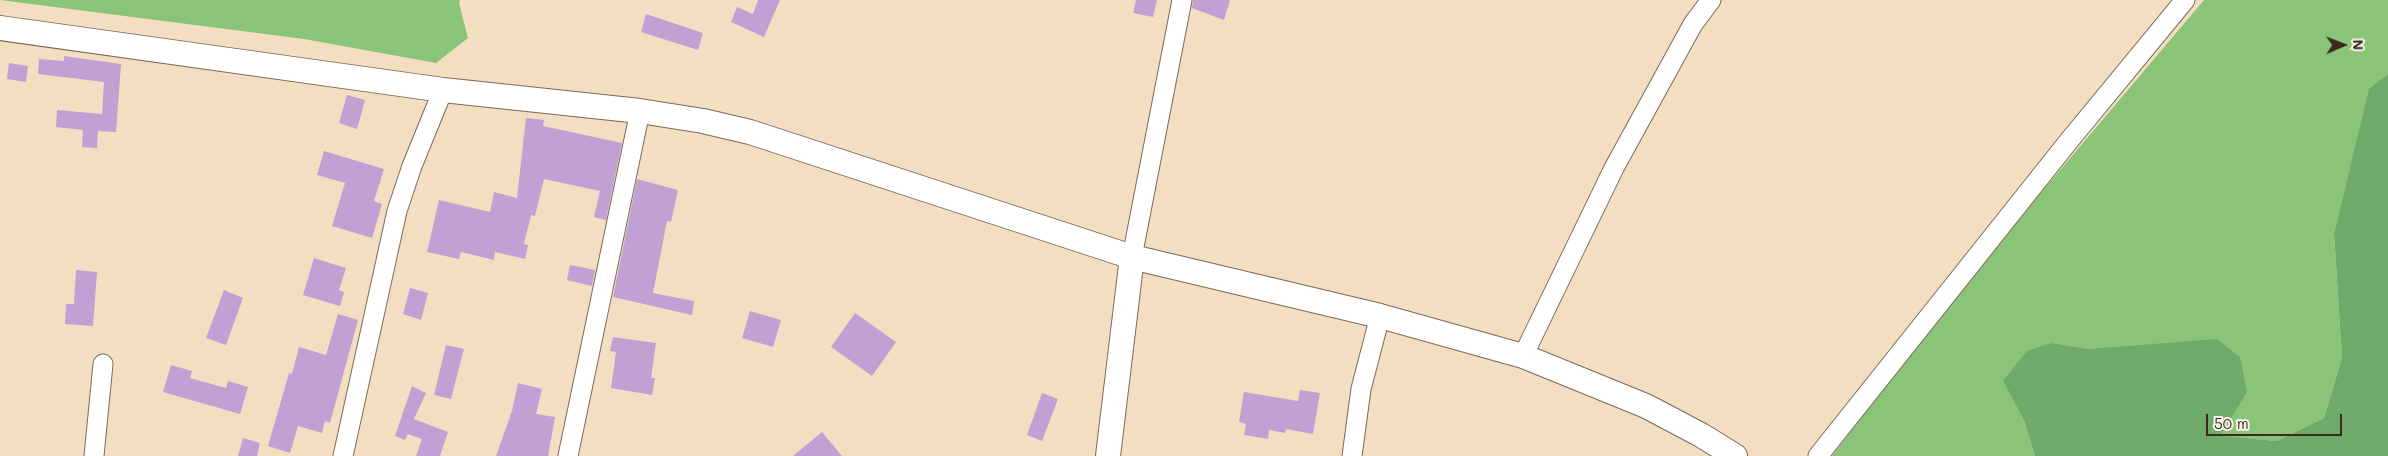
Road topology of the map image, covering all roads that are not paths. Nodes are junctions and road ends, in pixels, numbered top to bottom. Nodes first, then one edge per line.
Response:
1 (1182, 0) edge
2 (1711, 0) edge
3 (2185, 0) edge
4 (0, 28) edge
5 (443, 90) junction
6 (640, 111) junction
7 (1132, 257) junction
8 (1380, 316) junction
9 (1523, 356) junction
10 (103, 364) dead end
11 (94, 456) edge
12 (344, 456) edge
13 (568, 456) edge
14 (1108, 456) edge
15 (1352, 456) edge
16 (1735, 456) edge
17 (1818, 456) edge

1 - 7 street
2 - 9 street
3 - 17 street
4 - 5 street
5 - 6 street
5 - 12 street
6 - 7 street
6 - 13 street
7 - 8 street
7 - 14 street
8 - 9 street
8 - 15 street
9 - 16 street
10 - 11 street

